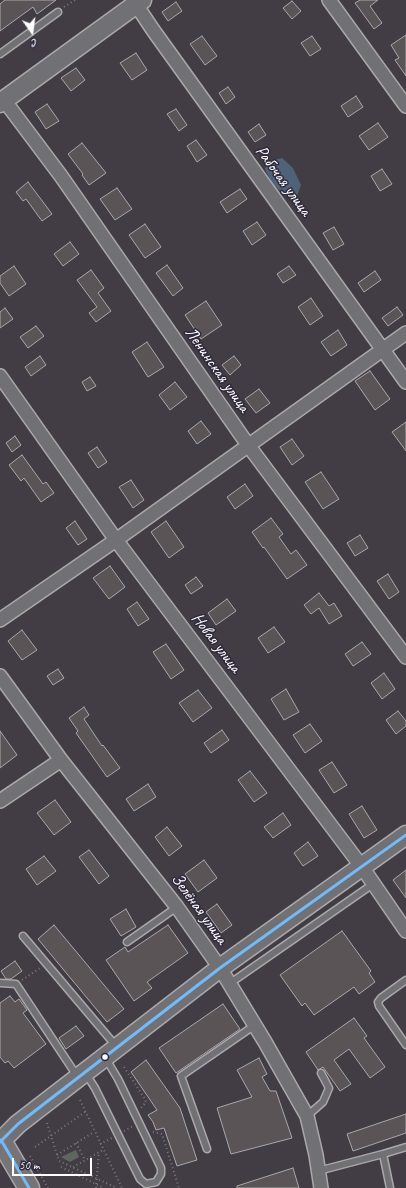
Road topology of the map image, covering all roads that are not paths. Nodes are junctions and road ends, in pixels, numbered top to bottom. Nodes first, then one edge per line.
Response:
1 (329, 0) edge
2 (137, 1) edge
3 (58, 12) road end
4 (0, 54) edge
5 (2, 102) edge
6 (406, 106) edge
7 (406, 333) edge
8 (383, 350) junction
9 (0, 376) edge
10 (406, 382) edge
11 (248, 445) junction
12 (116, 540) junction
13 (0, 620) edge
14 (406, 657) edge
15 (0, 676) edge
16 (61, 760) junction
17 (0, 801) edge
18 (406, 835) edge
19 (362, 866) junction
20 (374, 884) junction
21 (177, 907) junction
22 (406, 931) edge
23 (23, 936) dead end
24 (127, 942) dead end
25 (220, 968) junction
26 (406, 980) edge
27 (0, 983) edge
28 (229, 984) junction
29 (255, 1025) junction
30 (406, 1045) edge
31 (111, 1052) junction
32 (321, 1073) dead end
33 (82, 1075) junction
34 (307, 1116) junction
35 (0, 1140) edge
36 (406, 1146) edge
37 (207, 1149) dead end
38 (383, 1154) junction
39 (0, 1164) edge
40 (318, 1171) junction
41 (14, 1188) edge
42 (29, 1188) edge
43 (320, 1188) edge
44 (390, 1188) edge

1 - 6 street
2 - 5 main road
2 - 8 street, Рабочая улица
3 - 4 lane
5 - 11 street, Ленинская улица
7 - 8 street
8 - 10 street, Рабочая улица
8 - 11 street
9 - 12 street, Новая улица
11 - 12 street
11 - 14 street, Ленинская улица
12 - 13 street
12 - 19 street, Новая улица
15 - 16 street, Зелёная улица
16 - 17 street
16 - 21 street, Зелёная улица
18 - 19 main road
19 - 20 street, Новая улица
19 - 25 main road
20 - 22 street, Новая улица
20 - 28 lane
21 - 24 lane
21 - 25 street, Зелёная улица
23 - 31 lane
25 - 28 street, Зелёная улица
25 - 31 main road
26 - 30 lane
27 - 33 lane
28 - 29 street, Зелёная улица
29 - 34 street, Зелёная улица
29 - 37 lane
31 - 33 main road
31 - 33 lane
32 - 34 lane
33 - 35 main road
34 - 40 street, Зелёная улица
35 - 42 main road
36 - 38 lane
38 - 40 lane
38 - 44 lane
39 - 41 main road
40 - 43 street, Зелёная улица

